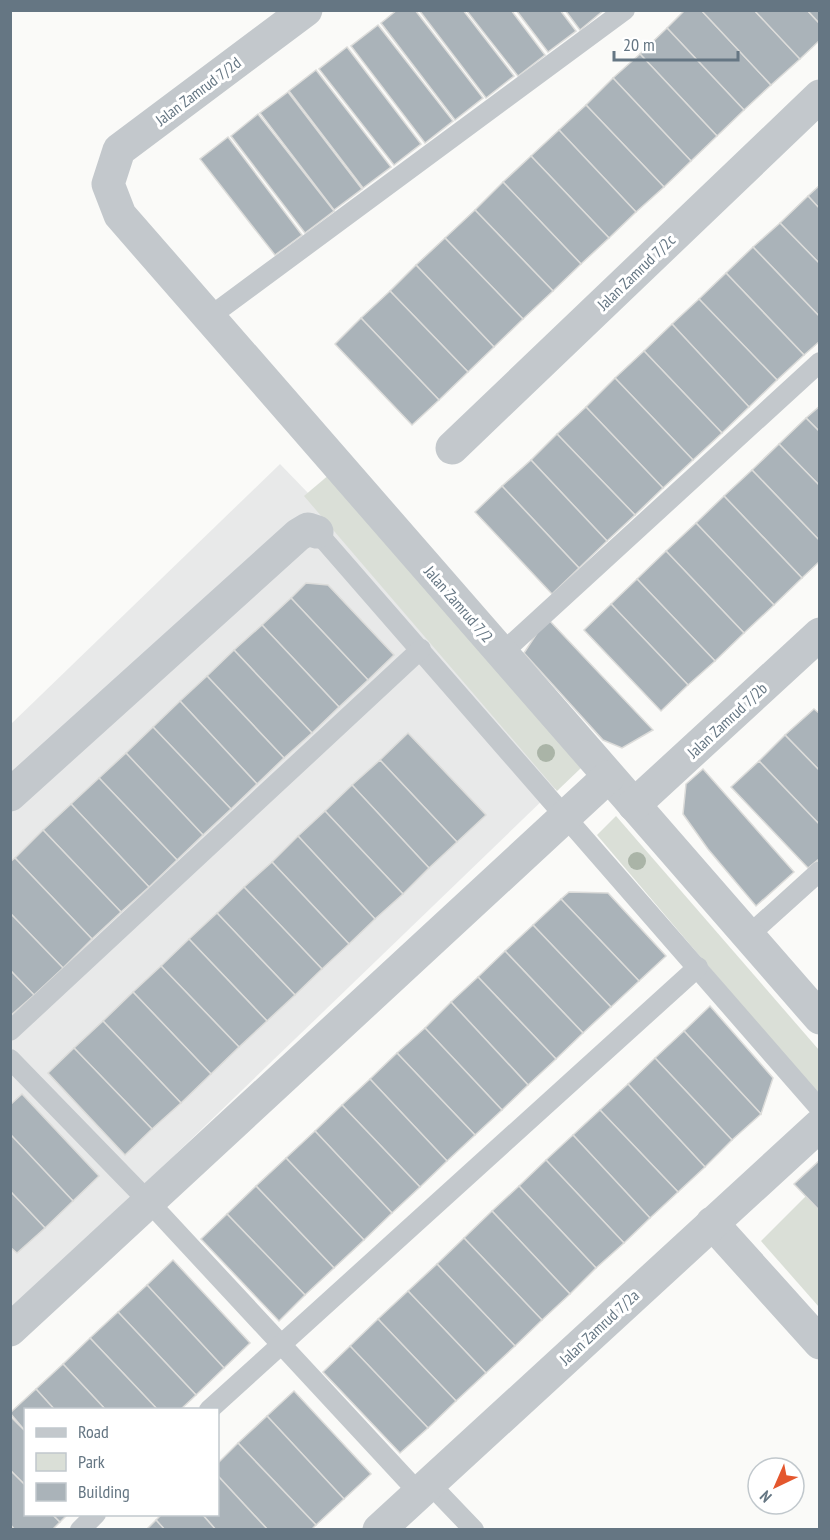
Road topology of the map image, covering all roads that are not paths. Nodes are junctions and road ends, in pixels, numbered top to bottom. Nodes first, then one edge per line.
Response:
1 (306, 10) edge
2 (625, 10) edge
3 (819, 96) edge
4 (108, 184) joint
5 (208, 318) junction
6 (819, 362) edge
7 (452, 448) dead end
8 (317, 532) joint
9 (819, 634) edge
10 (421, 649) junction
11 (502, 653) junction
12 (608, 777) junction
13 (10, 795) edge
14 (634, 806) junction
15 (566, 816) junction
16 (819, 871) edge
17 (748, 936) junction
18 (698, 967) junction
19 (819, 1018) edge
20 (10, 1031) edge
21 (10, 1059) edge
22 (819, 1109) edge
23 (819, 1125) edge
24 (149, 1202) junction
25 (712, 1223) junction
26 (10, 1330) edge
27 (280, 1343) junction
28 (819, 1343) edge
29 (211, 1408) edge
30 (424, 1488) junction
31 (95, 1516) edge
32 (80, 1530) edge
33 (379, 1530) edge
34 (474, 1530) edge

1 - 4 street, Jalan Zamrud 7/2d
2 - 5 lane
3 - 7 street, Jalan Zamrud 7/2c
4 - 5 street, Jalan Zamrud 7/2
5 - 11 street, Jalan Zamrud 7/2
6 - 11 lane
8 - 10 lane
8 - 13 street
9 - 14 street, Jalan Zamrud 7/2b
10 - 15 lane
10 - 20 lane
11 - 12 street, Jalan Zamrud 7/2
12 - 14 street, Jalan Zamrud 7/2
12 - 15 street
14 - 17 street, Jalan Zamrud 7/2
15 - 18 lane
15 - 24 street
16 - 17 lane
17 - 19 street, Jalan Zamrud 7/2
18 - 22 lane
18 - 27 lane
21 - 24 lane
23 - 25 street, Jalan Zamrud 7/2a
24 - 26 street
24 - 27 lane
25 - 28 street
25 - 30 street, Jalan Zamrud 7/2a
27 - 29 lane
27 - 30 lane
30 - 33 street, Jalan Zamrud 7/2a
30 - 34 lane
31 - 32 lane

